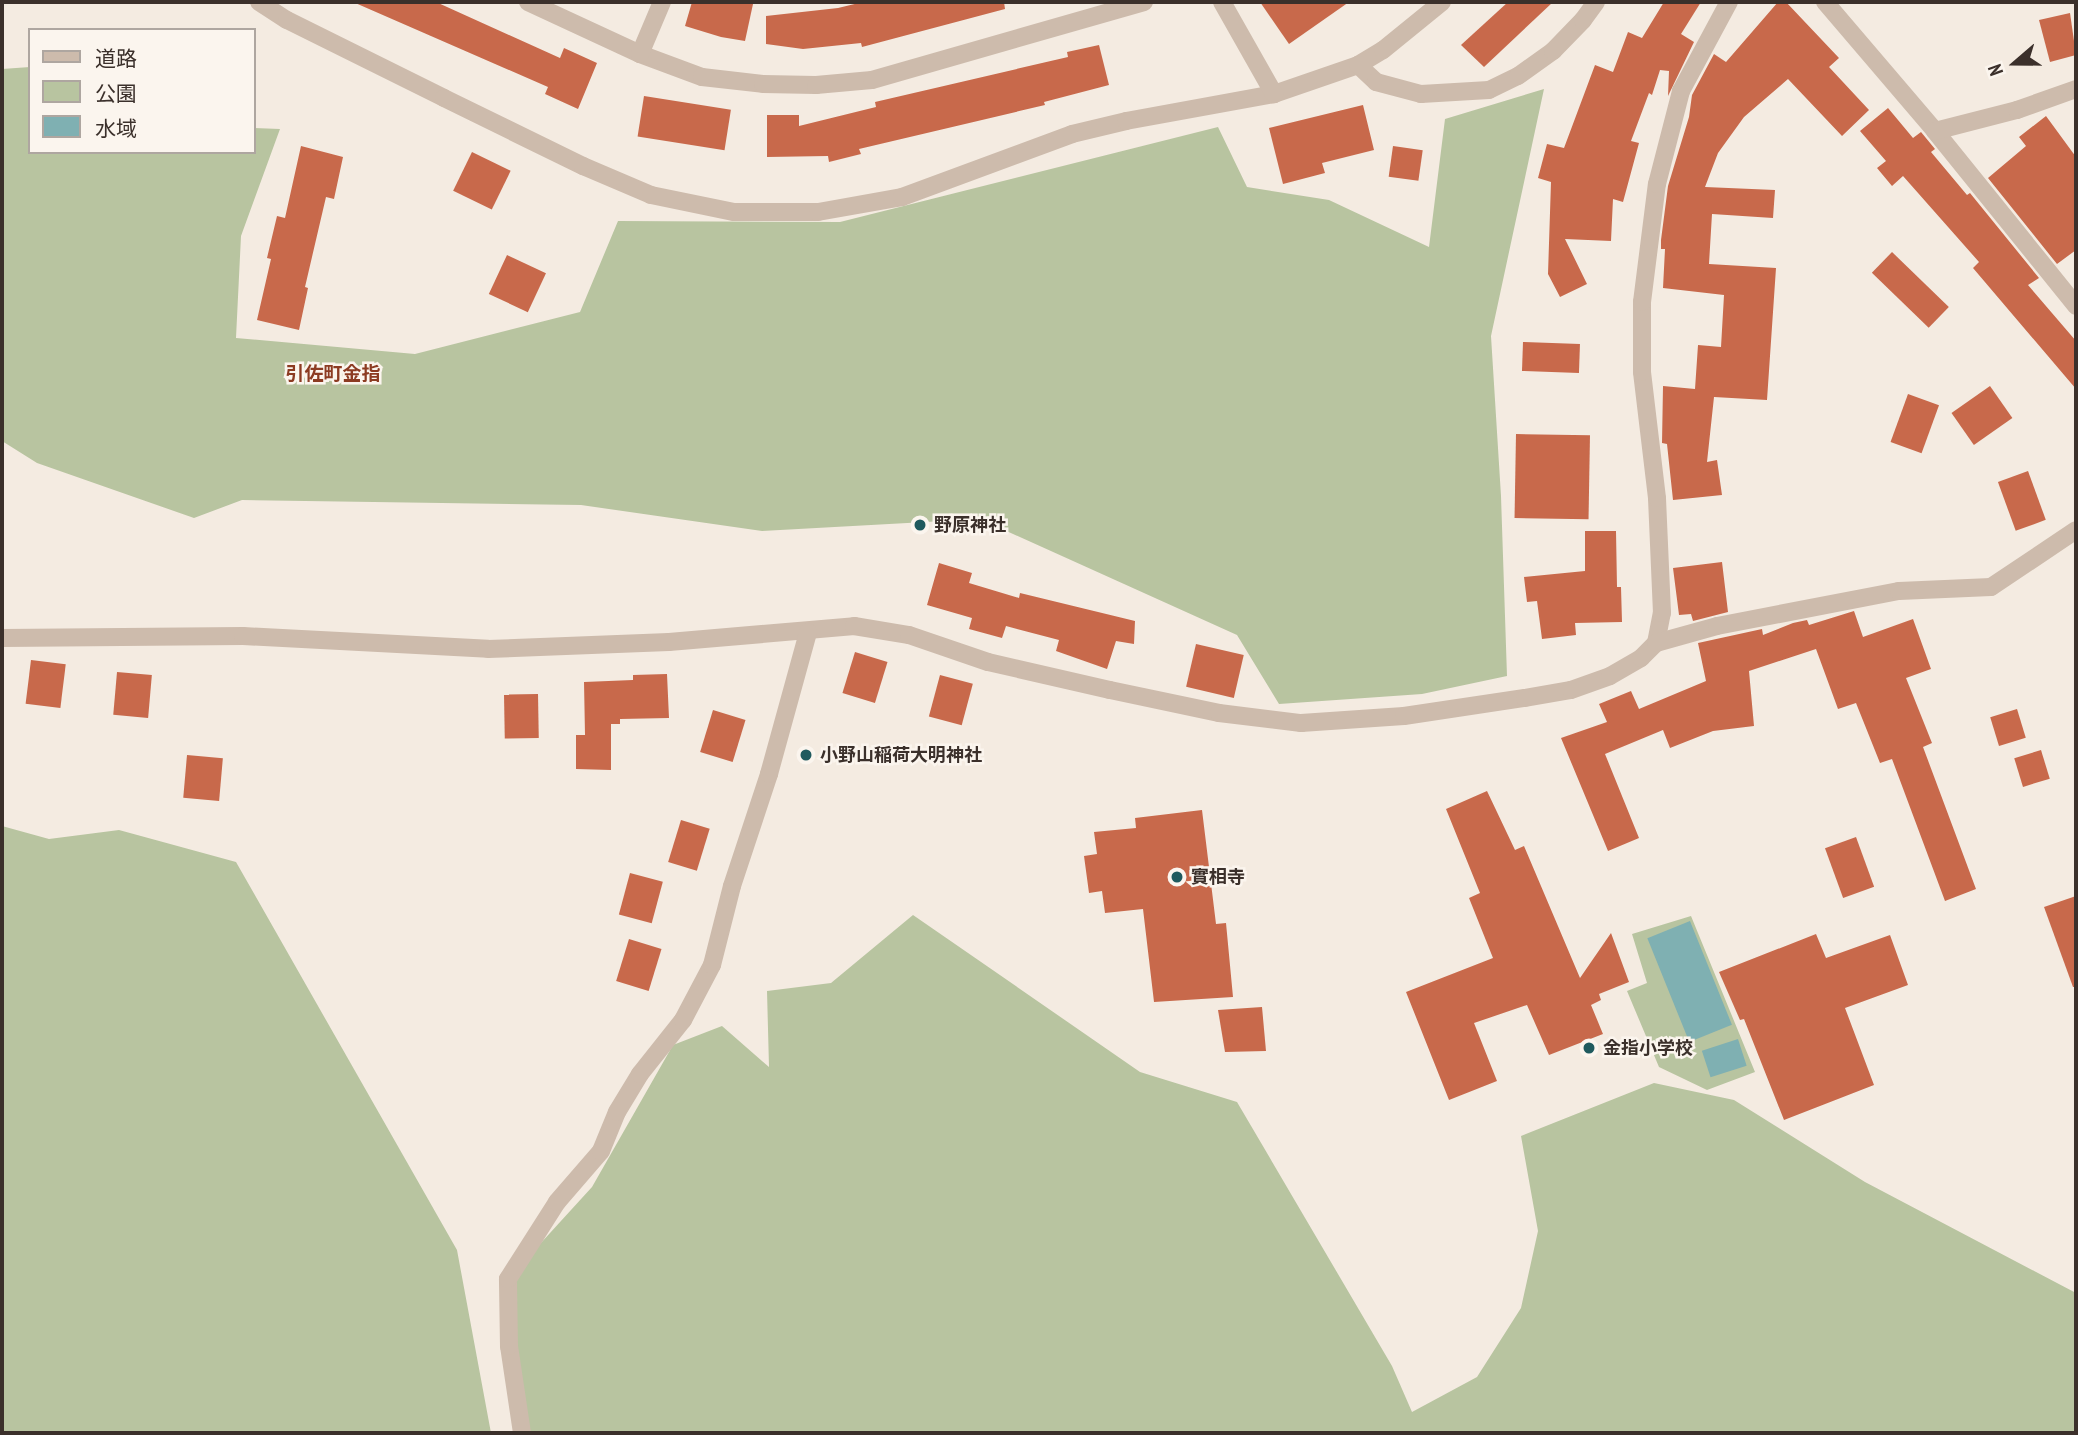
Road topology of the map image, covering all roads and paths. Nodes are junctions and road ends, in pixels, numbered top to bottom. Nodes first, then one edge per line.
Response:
1 (259, 2) edge
2 (528, 2) edge
3 (662, 2) edge
4 (1144, 2) edge
5 (1222, 2) edge
6 (1442, 2) edge
7 (1596, 2) edge
8 (1729, 2) edge
9 (1825, 2) edge
10 (640, 54) junction
11 (1358, 65) junction
12 (2076, 89) edge
13 (1274, 94) junction
14 (1935, 131) junction
15 (2076, 306) edge
16 (2076, 530) edge
17 (808, 632) junction
18 (2, 638) edge
19 (1657, 643) junction
20 (522, 1433) edge

1 - 13 street
2 - 10 street
3 - 10 street
4 - 10 street
5 - 13 street
6 - 11 street
7 - 11 street
8 - 19 street
9 - 14 street
11 - 13 street
12 - 14 street
14 - 15 street
16 - 19 street
17 - 18 street
17 - 19 street
17 - 20 street

